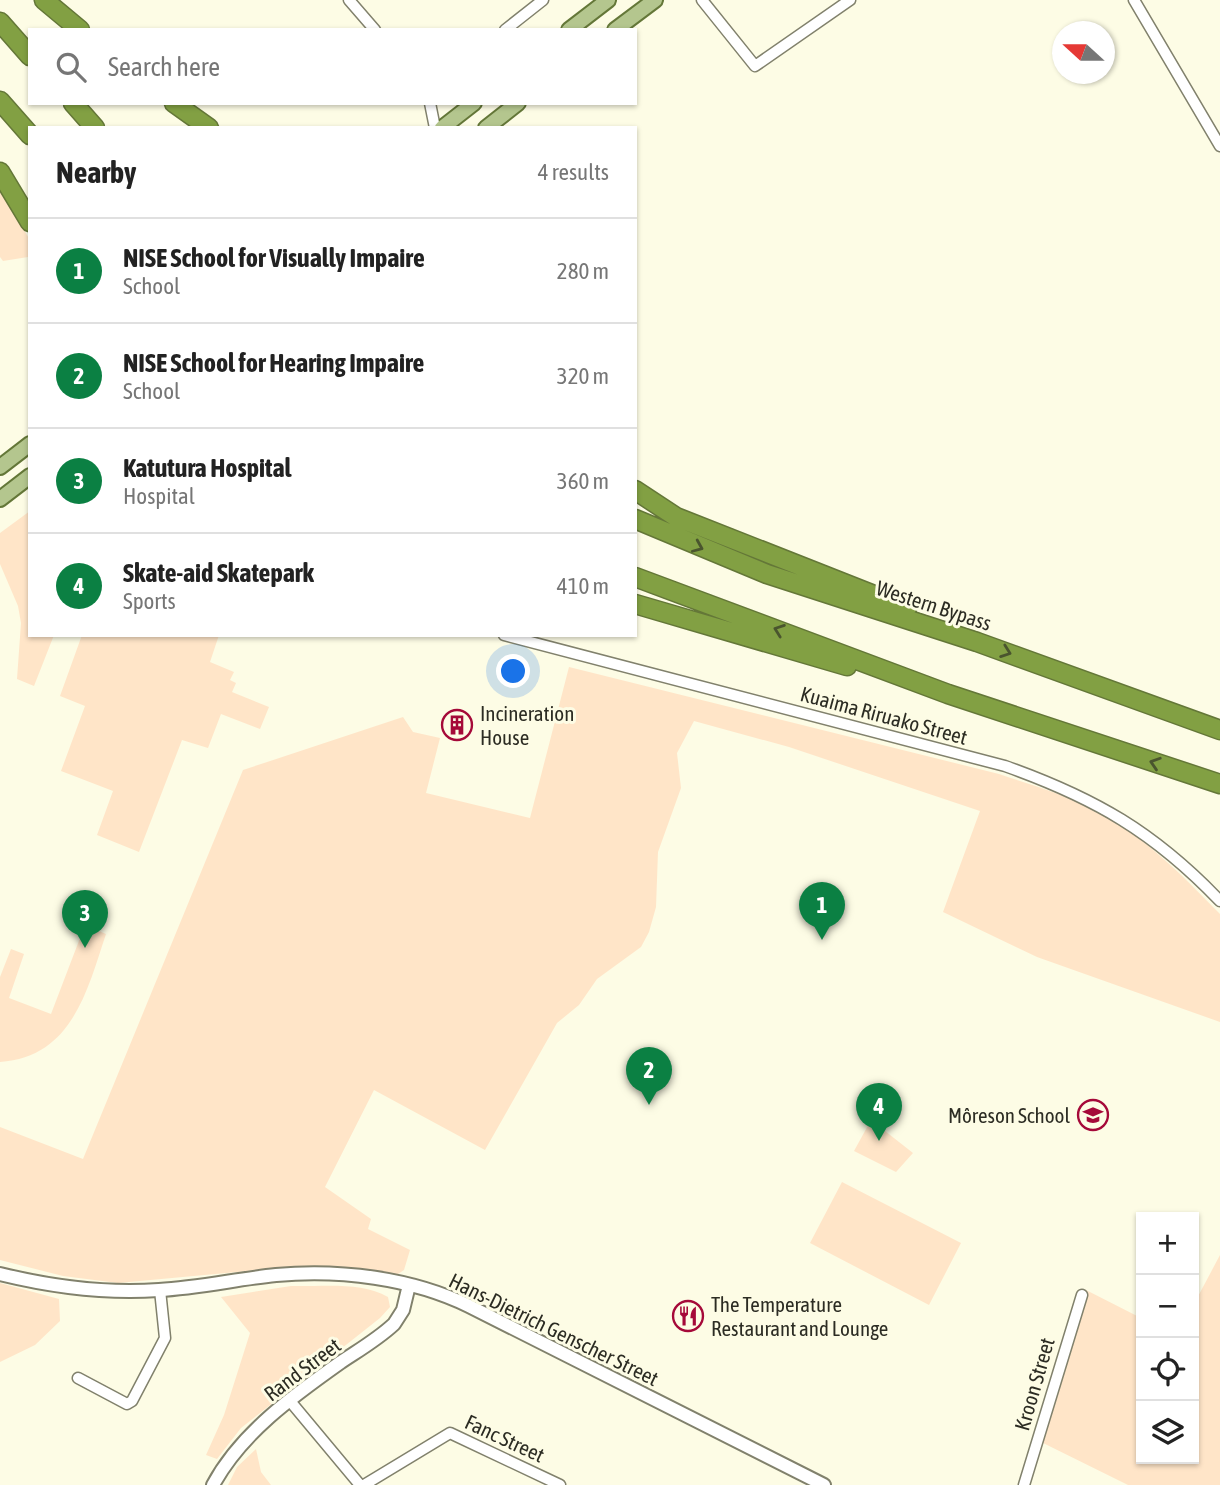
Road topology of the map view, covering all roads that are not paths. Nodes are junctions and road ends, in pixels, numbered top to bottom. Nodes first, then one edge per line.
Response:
1 (44, 0) edge
2 (349, 0) edge
3 (543, 0) edge
4 (608, 0) edge
5 (654, 0) edge
6 (702, 0) edge
7 (850, 0) edge
8 (1134, 0) edge
9 (0, 22) edge
10 (78, 28) edge
11 (373, 28) edge
12 (508, 28) edge
13 (572, 28) edge
14 (618, 28) edge
15 (28, 54) edge
16 (0, 101) edge
17 (75, 105) edge
18 (177, 105) edge
19 (430, 105) edge
20 (471, 105) edge
21 (516, 105) edge
22 (93, 126) edge
23 (206, 126) edge
24 (435, 126) edge
25 (445, 126) edge
26 (489, 126) edge
27 (28, 133) edge
28 (1220, 146) edge
29 (0, 172) edge
30 (28, 219) edge
31 (28, 446) edge
32 (0, 467) edge
33 (28, 477) edge
34 (637, 491) edge
35 (0, 499) edge
36 (637, 520) edge
37 (637, 578) edge
38 (637, 605) edge
39 (512, 637) edge
40 (977, 642) junction
41 (948, 694) junction
42 (1220, 730) edge
43 (1220, 784) edge
44 (1220, 901) edge
45 (0, 1274) edge
46 (409, 1285) junction
47 (160, 1290) junction
48 (1082, 1295) dead end
49 (78, 1378) dead end
50 (290, 1401) junction
51 (556, 1484) edge
52 (213, 1485) edge
53 (362, 1485) edge
54 (824, 1485) edge
55 (1024, 1485) edge

1 - 10 highway
2 - 11 street
3 - 12 street
4 - 13 main road
5 - 14 main road
6 - 7 street
8 - 28 street
9 - 15 highway
16 - 27 highway
17 - 22 highway
18 - 23 highway
19 - 24 street
20 - 25 main road
21 - 26 main road
29 - 30 highway
31 - 32 main road
33 - 35 main road
34 - 40 highway
36 -> 40 highway, Western Bypass
41 -> 37 highway
38 - 41 highway
39 - 44 street, Kuaima Riruako Street
40 -> 42 highway, Western Bypass
43 -> 41 highway
45 - 47 street, Hans-Dietrich Genscher Street
46 - 47 street, Hans-Dietrich Genscher Street
46 - 50 street, Rand Street
46 - 54 street, Hans-Dietrich Genscher Street
47 - 49 street
48 - 55 street, Kroon Street
50 - 52 street, Rand Street
50 - 53 street
51 - 53 street, Fanc Street

